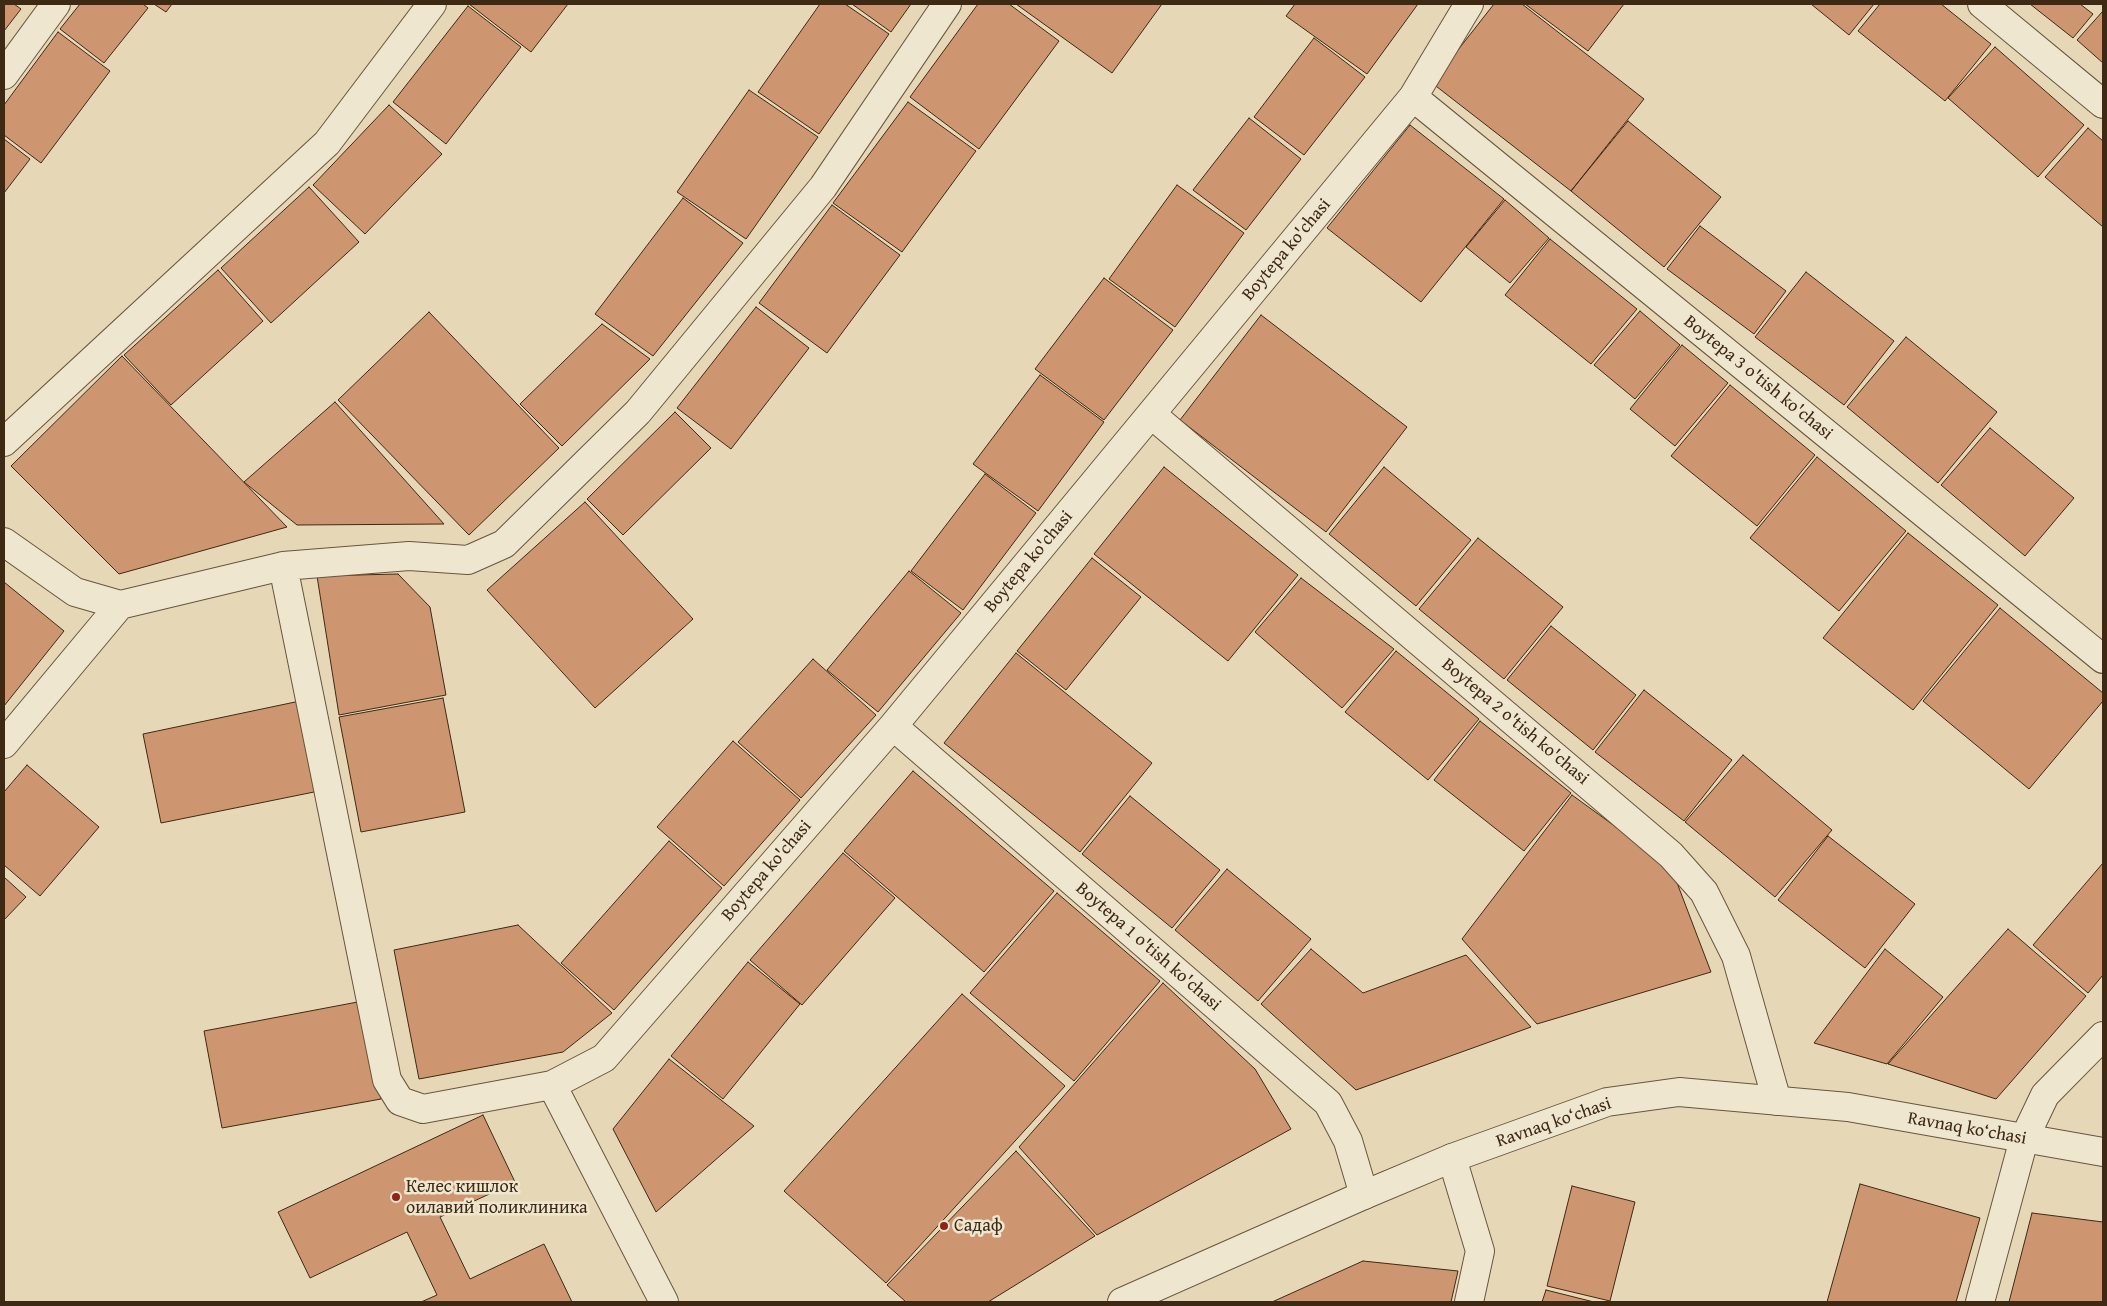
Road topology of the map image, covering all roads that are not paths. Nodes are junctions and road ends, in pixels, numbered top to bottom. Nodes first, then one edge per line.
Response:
1 (56, 4) edge
2 (432, 4) edge
3 (947, 4) edge
4 (1469, 4) edge
5 (1982, 4) edge
6 (4, 74) edge
7 (1413, 97) junction
8 (2103, 104) edge
9 (1151, 414) junction
10 (4, 442) edge
11 (4, 542) edge
12 (284, 566) junction
13 (120, 605) junction
14 (2103, 659) edge
15 (893, 726) junction
16 (4, 744) edge
17 (2103, 1036) edge
18 (552, 1085) junction
19 (1776, 1101) junction
20 (2024, 1139) junction
21 (2103, 1152) edge
22 (1452, 1158) junction
23 (1364, 1195) junction
24 (664, 1302) edge
25 (1122, 1302) edge
26 (1469, 1302) edge
27 (1980, 1302) edge

1 - 6 street
2 - 10 street
3 - 12 street
4 - 7 street, Boytepa ko'chasi
5 - 8 street
7 - 9 street, Boytepa ko'chasi
7 - 14 street, Boytepa 3 o'tish ko'chasi
9 - 15 street, Boytepa ko'chasi
9 - 19 street, Boytepa 2 o'tish ko'chasi
11 - 13 street
12 - 13 street
12 - 18 street, Boytepa ko'chasi
13 - 16 street
15 - 18 street, Boytepa ko'chasi
15 - 23 street, Boytepa 1 o'tish ko'chasi
17 - 20 street
18 - 24 street
19 - 20 street, Ravnaq ko‘chasi
19 - 22 street, Ravnaq ko‘chasi
20 - 21 street, Ravnaq ko‘chasi
20 - 27 street
22 - 23 street, Ravnaq ko‘chasi
22 - 26 street
23 - 25 street, Ravnaq ko‘chasi

